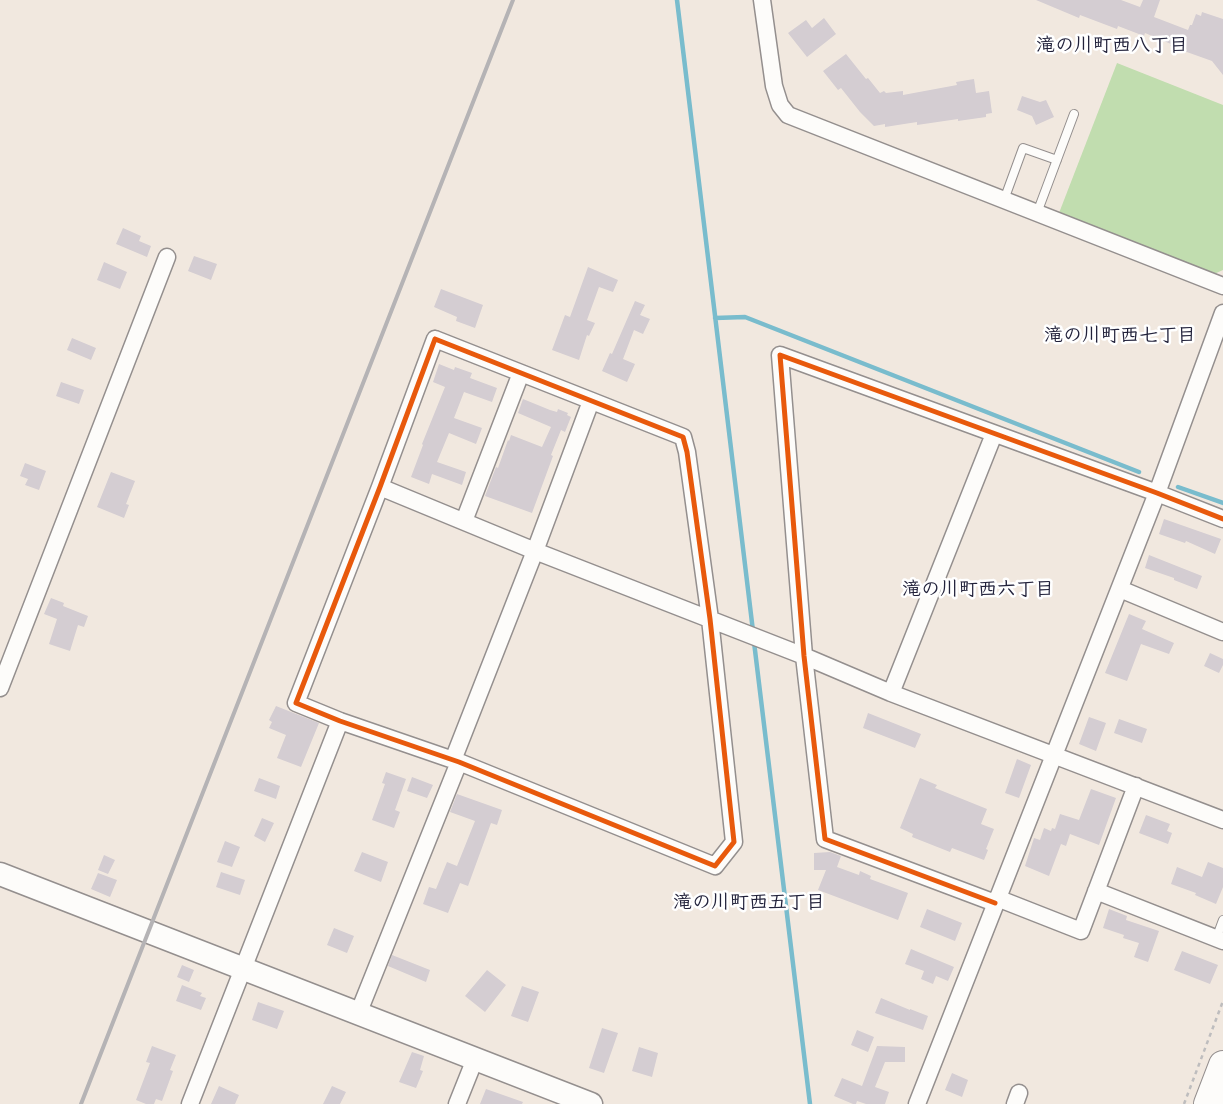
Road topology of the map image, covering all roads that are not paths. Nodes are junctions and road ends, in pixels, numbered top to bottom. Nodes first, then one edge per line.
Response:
1 (762, 0) edge
2 (1074, 114) dead end
3 (1056, 160) junction
4 (1004, 200) junction
5 (1037, 213) junction
6 (167, 257) dead end
7 (1223, 286) edge
8 (1223, 313) edge
9 (521, 373) junction
10 (591, 401) junction
11 (994, 434) junction
12 (380, 487) junction
13 (1157, 494) junction
14 (1223, 520) edge
15 (464, 522) junction
16 (535, 551) junction
17 (1120, 589) junction
18 (710, 619) junction
19 (1223, 632) edge
20 (804, 656) junction
21 (0, 688) edge
22 (891, 693) junction
23 (340, 720) junction
24 (1054, 754) junction
25 (456, 761) junction
26 (1136, 786) junction
27 (1223, 820) edge
28 (0, 874) edge
29 (1096, 891) junction
30 (996, 900) junction
31 (1223, 920) edge
32 (1220, 940) edge
33 (242, 970) junction
34 (358, 1014) junction
35 (475, 1059) junction
36 (1223, 1065) edge
37 (190, 1104) edge
38 (457, 1104) edge
39 (591, 1104) edge
40 (917, 1104) edge
41 (1208, 1104) edge

1 - 4 street
2 - 3 lane
3 - 4 lane
3 - 5 lane
4 - 5 street
5 - 7 street
6 - 21 street
8 - 13 street
9 - 10 street
9 - 12 street
9 - 15 street
10 - 16 street
10 - 18 street
11 - 13 street
11 - 20 street
11 - 22 street
12 - 15 street
12 - 23 street
13 - 14 street
13 - 17 street
15 - 16 street
16 - 18 street
16 - 25 street
17 - 19 street
17 - 24 street
18 - 20 street
18 - 25 street
20 - 22 street
20 - 30 street
22 - 24 street
23 - 25 street
23 - 33 street
24 - 26 street
24 - 30 street
25 - 34 street
26 - 27 street
26 - 29 street
28 - 33 street
29 - 30 street
29 - 32 street
30 - 40 street
31 - 32 lane
33 - 34 street
33 - 37 street
34 - 35 street
35 - 38 street
35 - 39 street
36 - 41 highway

